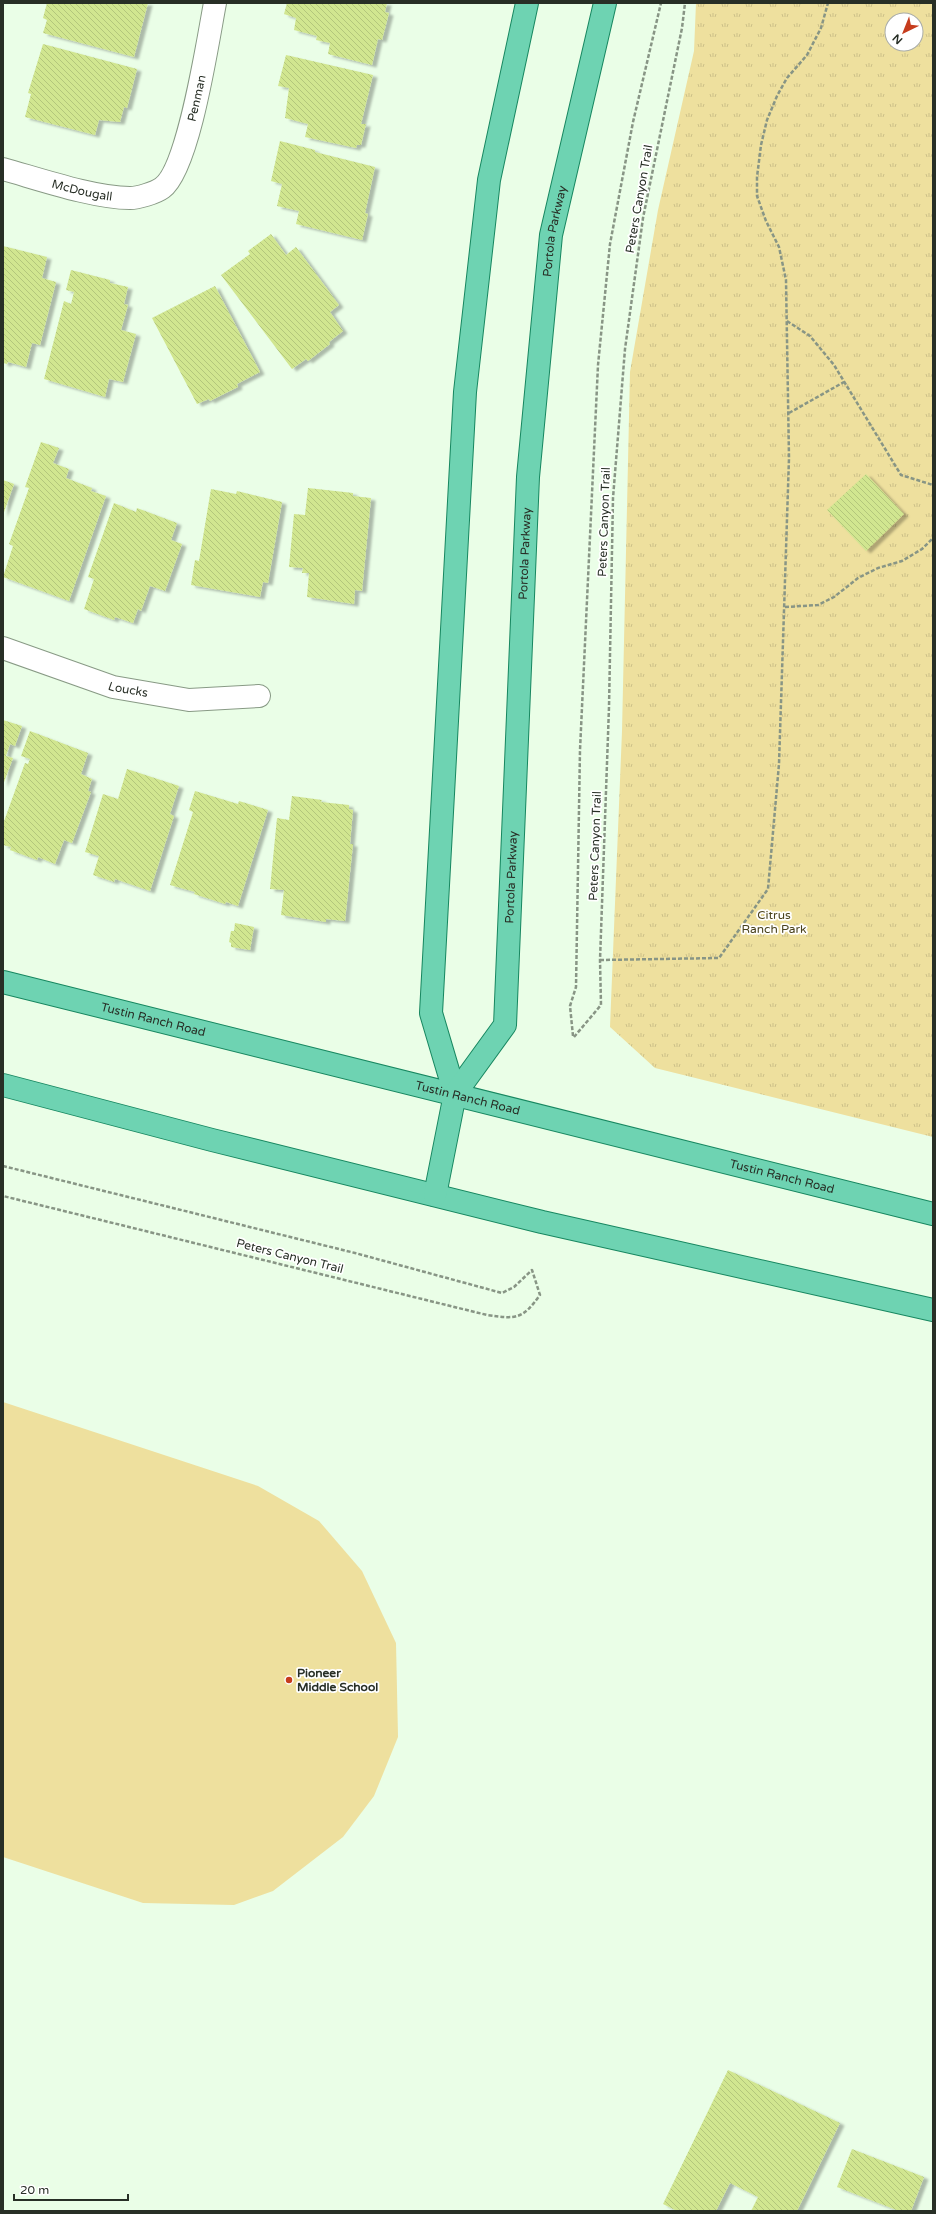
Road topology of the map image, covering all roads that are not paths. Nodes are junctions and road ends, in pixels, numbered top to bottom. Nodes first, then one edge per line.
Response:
1 (215, 3) edge
2 (527, 3) edge
3 (605, 3) edge
4 (3, 169) edge
5 (162, 188) joint
6 (3, 648) edge
7 (260, 696) dead end
8 (3, 982) edge
9 (3, 1085) edge
10 (455, 1094) junction
11 (435, 1195) junction
12 (933, 1214) edge
13 (933, 1310) edge

1 - 5 street, Penman
2 - 10 main road, Portola Parkway
3 - 10 main road, Portola Parkway
4 - 5 street, McDougall
6 - 7 street, Loucks
8 - 10 main road, Tustin Ranch Road
9 - 11 main road
10 - 11 main road, Portola Parkway
10 - 12 main road, Tustin Ranch Road
11 - 13 main road

